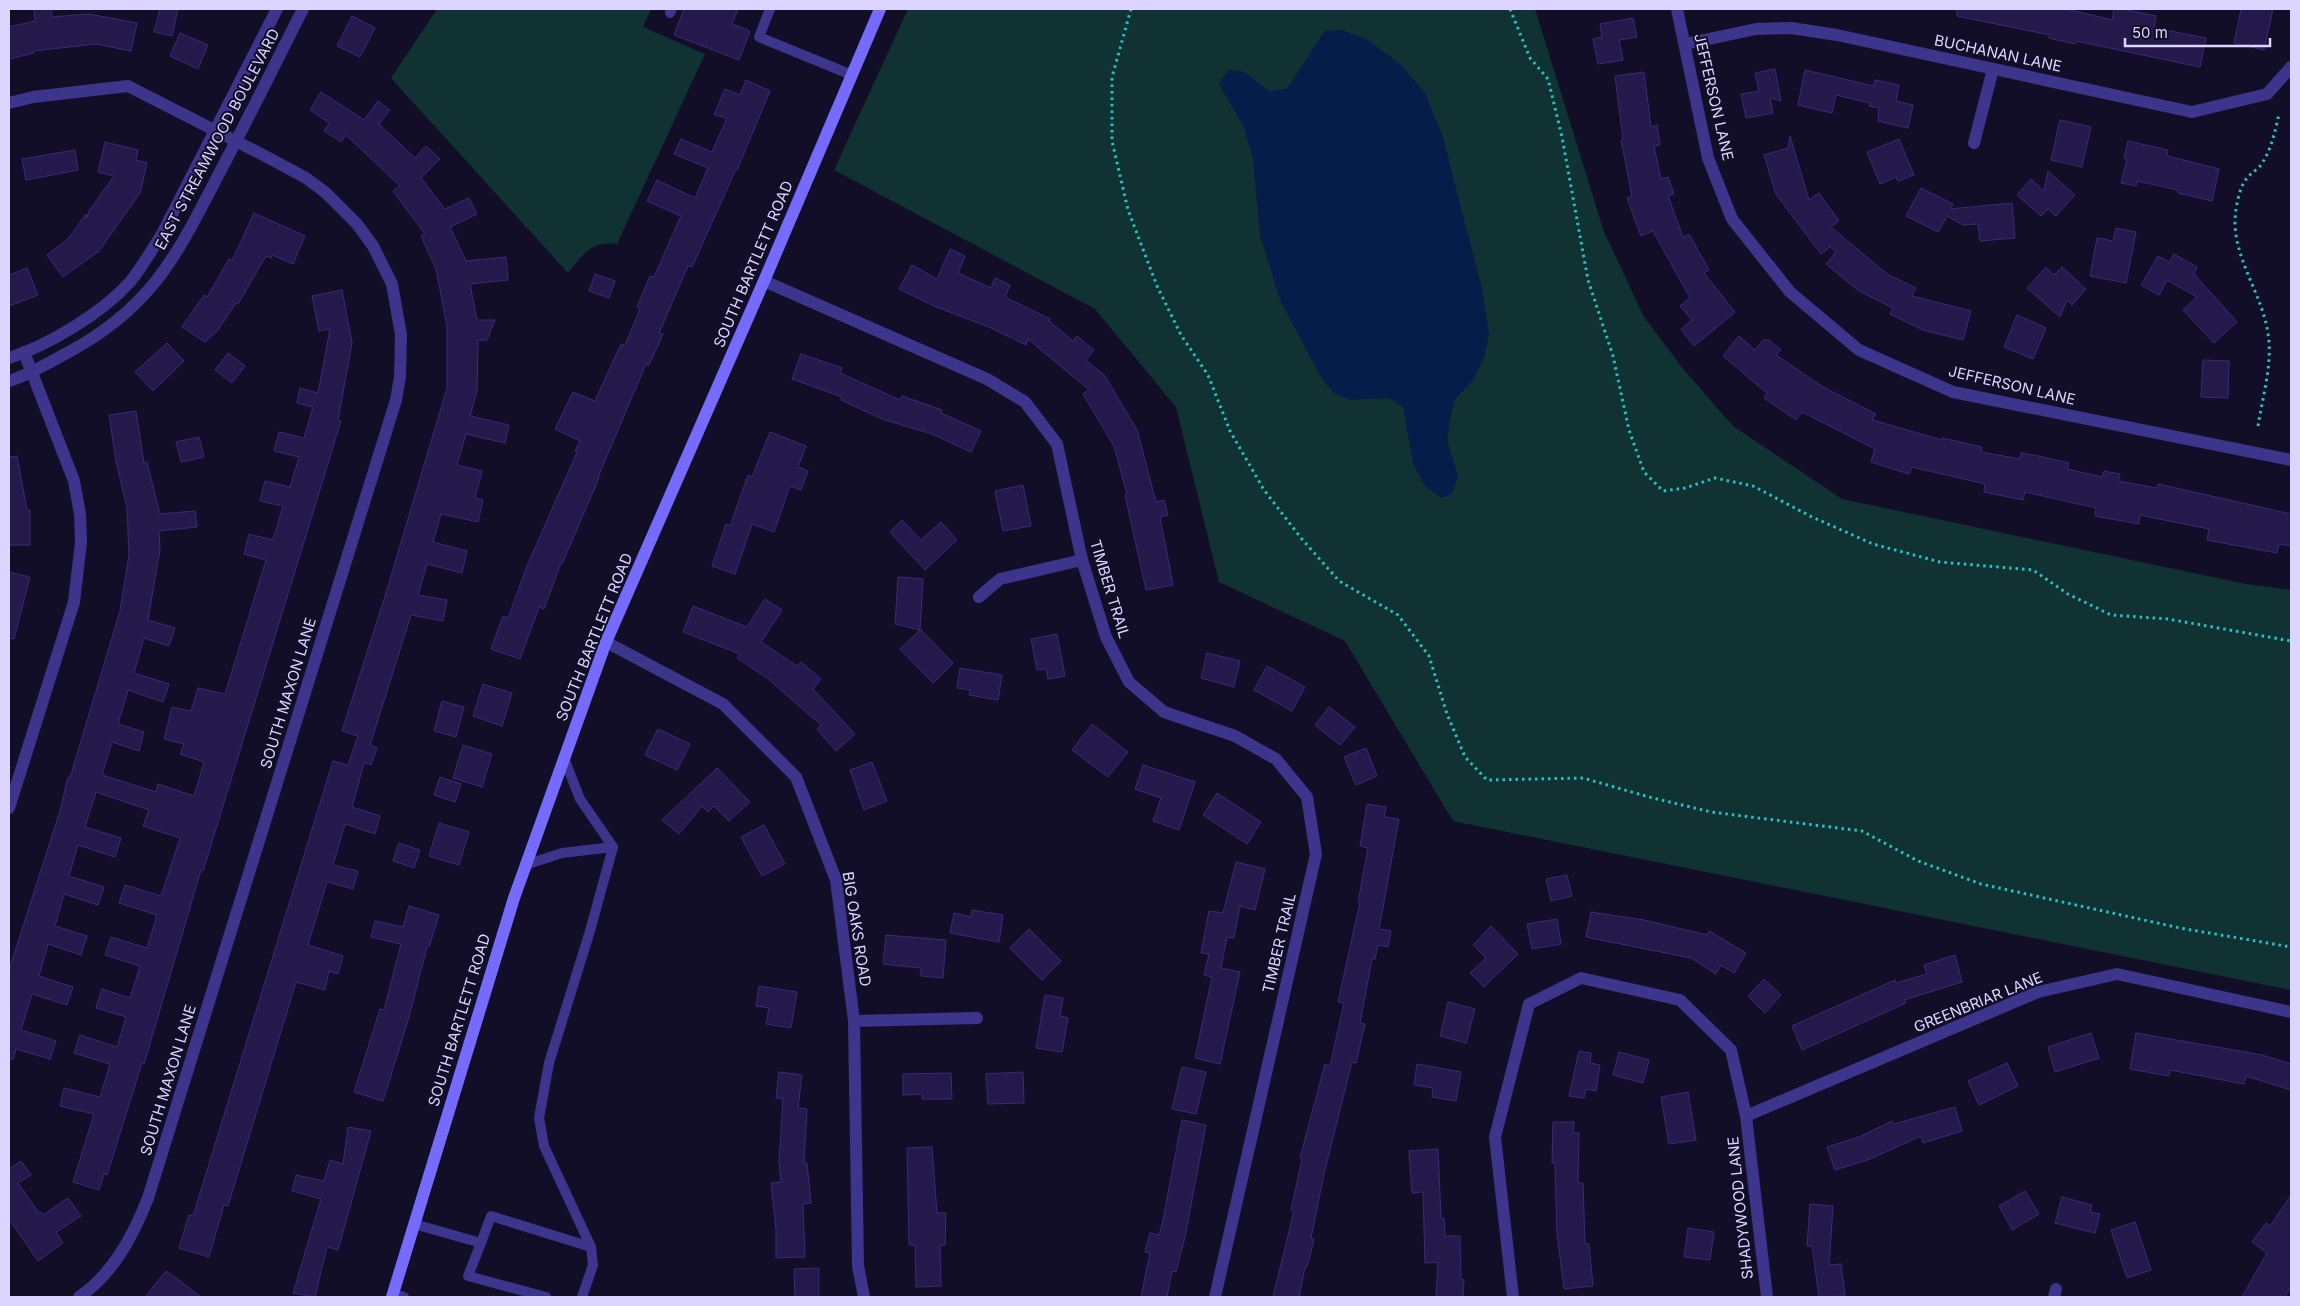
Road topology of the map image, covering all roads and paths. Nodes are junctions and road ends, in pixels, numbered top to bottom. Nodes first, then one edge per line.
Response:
1 (277, 9) edge
2 (303, 9) edge
3 (770, 9) edge
4 (880, 9) edge
5 (1131, 9) edge
6 (1510, 9) edge
7 (1677, 9) edge
8 (1685, 44) junction
9 (2291, 67) edge
10 (1993, 69) junction
11 (852, 75) junction
12 (9, 103) edge
13 (2279, 114) dead end
14 (215, 131) junction
15 (236, 142) junction
16 (1974, 143) dead end
17 (764, 282) junction
18 (24, 352) junction
19 (9, 358) edge
20 (32, 372) junction
21 (9, 380) edge
22 (2258, 426) dead end
23 (2291, 460) edge
24 (1082, 560) junction
25 (979, 597) dead end
26 (2291, 641) edge
27 (606, 642) junction
28 (564, 758) junction
29 (9, 808) edge
30 (613, 847) junction
31 (525, 865) junction
32 (2291, 947) edge
33 (2291, 1012) edge
34 (977, 1018) dead end
35 (854, 1021) junction
36 (1746, 1116) junction
37 (414, 1224) junction
38 (481, 1243) junction
39 (591, 1247) junction
40 (396, 1296) edge
41 (79, 1297) edge
42 (546, 1297) edge
43 (582, 1297) edge
44 (864, 1297) edge
45 (1216, 1297) edge
46 (1513, 1297) edge
47 (1767, 1297) edge

1 - 14 street, EAST STREAMWOOD BOULEVARD
2 - 15 street, EAST STREAMWOOD BOULEVARD
3 - 11 lane
4 - 11 main road, SOUTH BARTLETT ROAD
5 - 32 path
6 - 26 path
7 - 8 street, JEFFERSON LANE
8 - 10 street, BUCHANAN LANE
8 - 23 street, JEFFERSON LANE
9 - 10 street, BUCHANAN LANE
10 - 16 street
11 - 17 main road, SOUTH BARTLETT ROAD
12 - 14 street, SOUTH MAXON LANE
13 - 22 path
14 - 15 street, SOUTH MAXON LANE
14 - 18 street, EAST STREAMWOOD BOULEVARD
15 - 20 street, EAST STREAMWOOD BOULEVARD
15 - 41 street, SOUTH MAXON LANE
17 - 24 street, TIMBER TRAIL
17 - 27 main road, SOUTH BARTLETT ROAD
18 - 19 street, EAST STREAMWOOD BOULEVARD
18 - 20 street
20 - 21 street, EAST STREAMWOOD BOULEVARD
20 - 29 street
24 - 25 street
24 - 45 street, TIMBER TRAIL
27 - 28 main road, SOUTH BARTLETT ROAD
27 - 35 street, BIG OAKS ROAD
28 - 30 lane
28 - 31 main road, SOUTH BARTLETT ROAD
30 - 31 lane
30 - 39 lane
31 - 37 main road, SOUTH BARTLETT ROAD
33 - 36 street, GREENBRIAR LANE
34 - 35 street
35 - 44 street, BIG OAKS ROAD
36 - 46 street, SHADYWOOD LANE
36 - 47 street, SHADYWOOD LANE
37 - 38 lane
37 - 40 main road, SOUTH BARTLETT ROAD
38 - 39 lane
38 - 42 lane
39 - 43 lane

